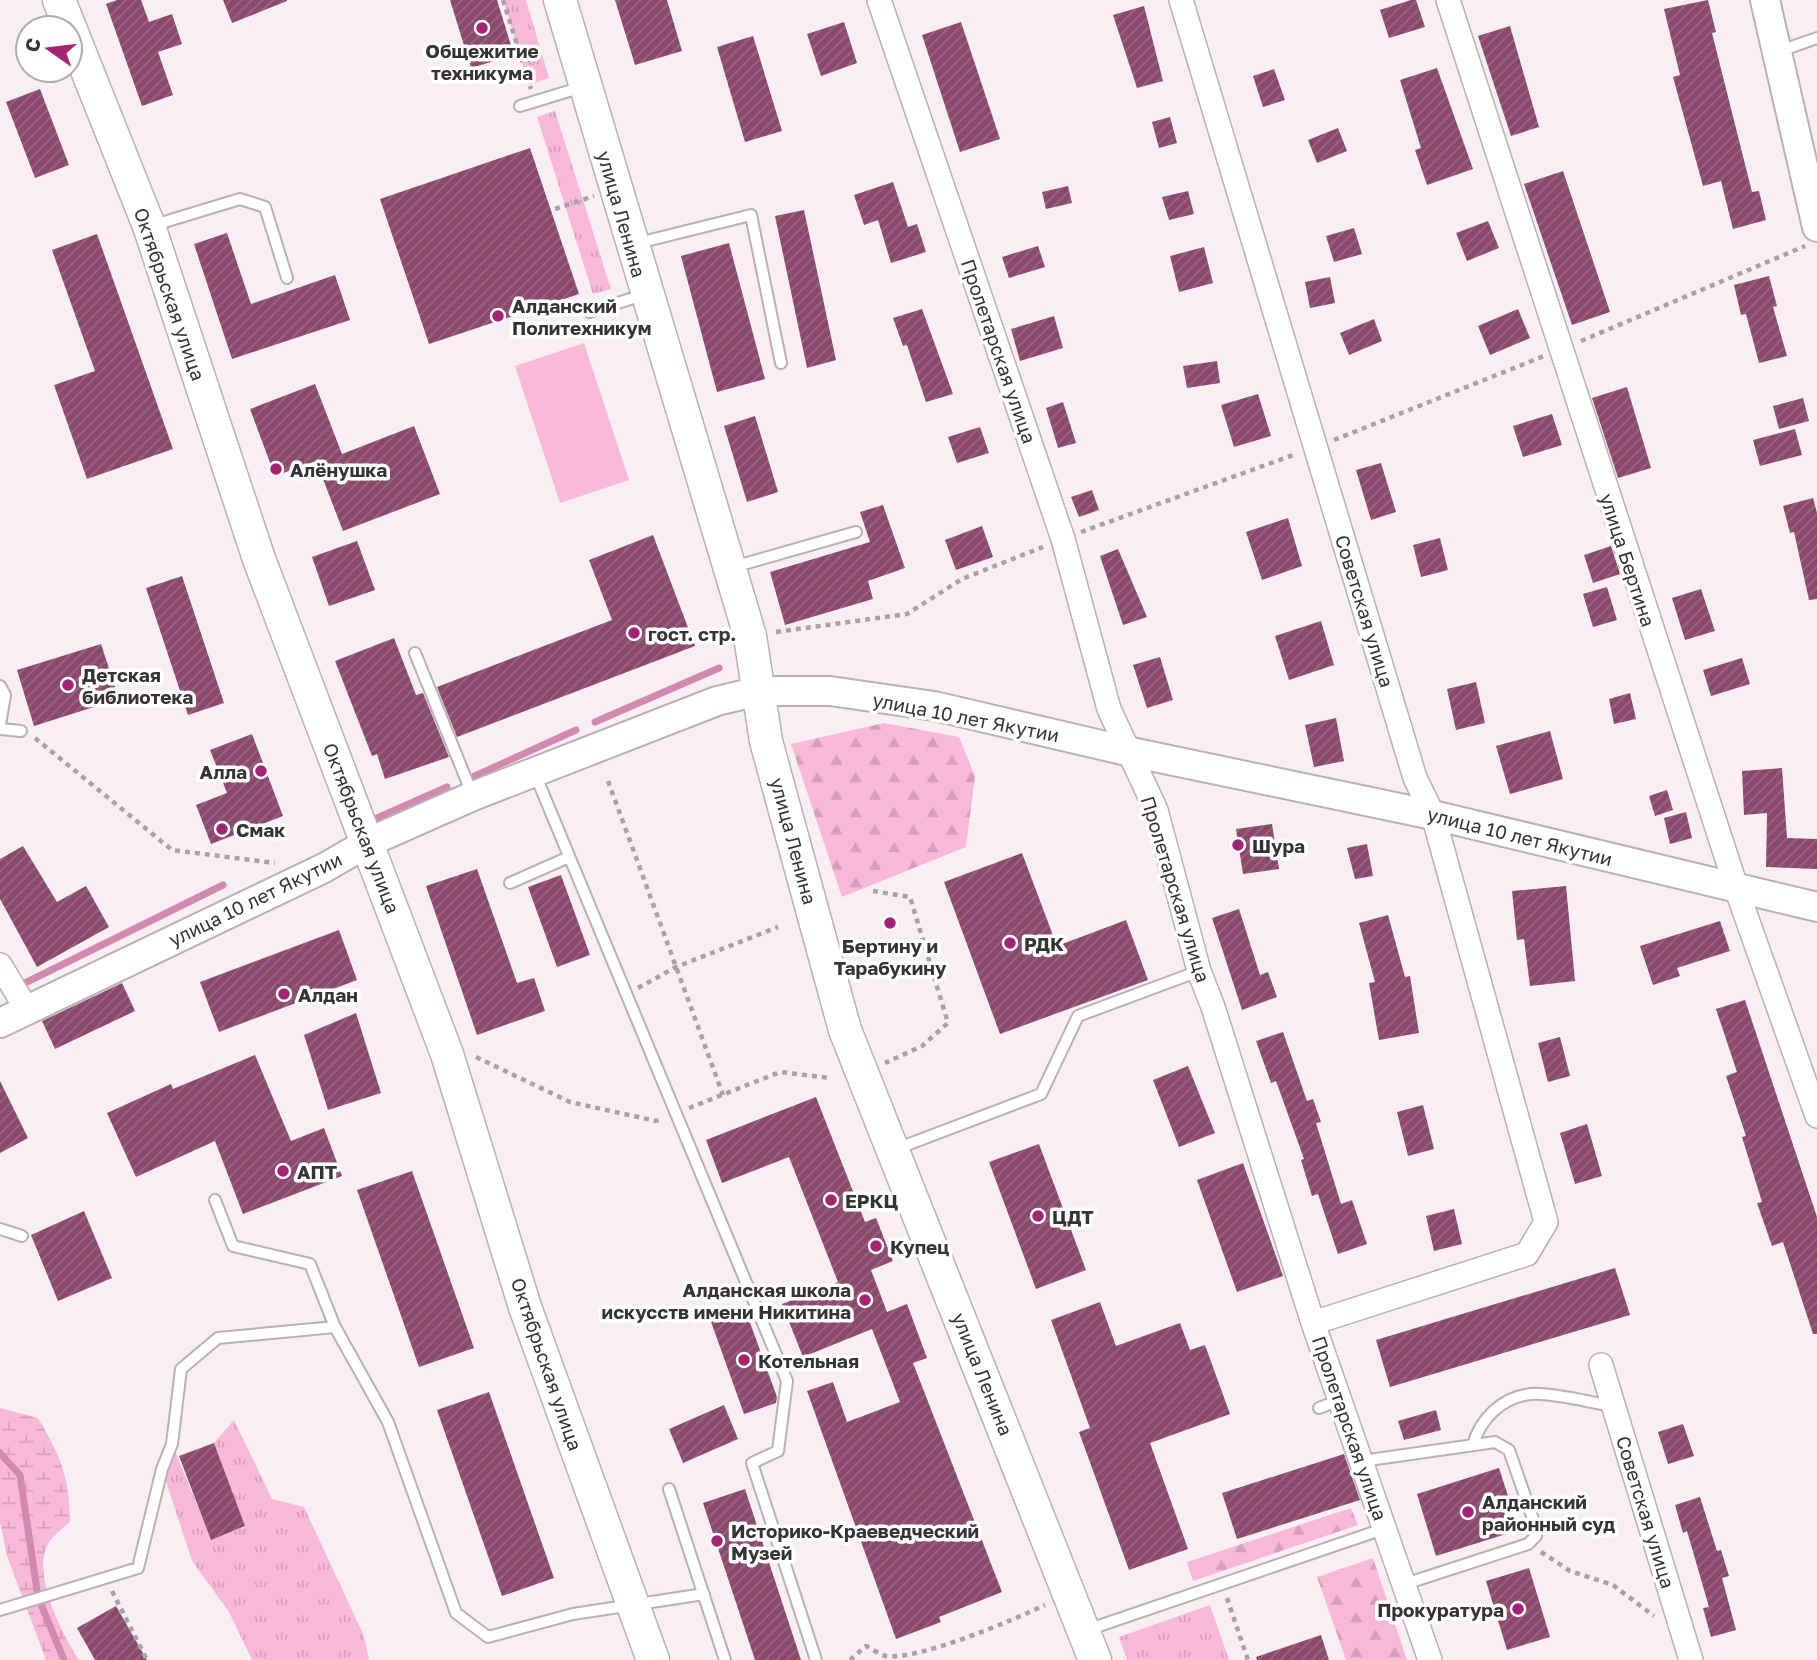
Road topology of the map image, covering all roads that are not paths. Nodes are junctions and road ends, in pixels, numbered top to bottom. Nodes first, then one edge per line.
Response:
1 (59, 0) edge
2 (561, 0) edge
3 (881, 0) edge
4 (1181, 0) edge
5 (1448, 0) edge
6 (1765, 0) edge
7 (1817, 38) edge
8 (1777, 52) junction
9 (585, 86) junction
10 (520, 106) dead end
11 (149, 226) junction
12 (1817, 227) edge
13 (631, 244) junction
14 (287, 278) dead end
15 (646, 294) junction
16 (589, 312) dead end
17 (780, 363) dead end
18 (856, 531) dead end
19 (731, 568) junction
20 (415, 653) dead end
21 (0, 686) edge
22 (758, 691) junction
23 (0, 727) edge
24 (21, 731) road end
25 (1131, 752) junction
26 (534, 772) junction
27 (473, 796) junction
28 (1433, 815) junction
29 (369, 842) junction
30 (569, 857) junction
31 (510, 883) dead end
32 (1737, 890) junction
33 (1817, 907) edge
34 (0, 965) edge
35 (1199, 971) junction
36 (27, 1010) junction
37 (0, 1023) edge
38 (1817, 1116) edge
39 (893, 1150) junction
40 (215, 1200) dead end
41 (0, 1229) edge
42 (22, 1236) dead end
43 (1313, 1323) junction
44 (335, 1327) junction
45 (1601, 1365) dead end
46 (1613, 1406) junction
47 (1473, 1445) junction
48 (1362, 1461) junction
49 (669, 1489) dead end
50 (1386, 1528) junction
51 (1405, 1584) junction
52 (704, 1594) junction
53 (633, 1603) junction
54 (0, 1611) edge
55 (1084, 1631) junction
56 (653, 1660) edge
57 (725, 1660) edge
58 (816, 1660) edge
59 (1095, 1660) edge
60 (1430, 1660) edge
61 (1691, 1660) edge

1 - 11 main road, Октябрьская улица
2 - 9 main road, улица Ленина
3 - 25 street, Пролетарская улица
4 - 28 street, Советская улица
5 - 32 street, улица Бертина
6 - 8 street
7 - 8 lane
8 - 12 street
9 - 10 lane
9 - 13 main road, улица Ленина
11 - 14 lane
11 - 29 main road, Октябрьская улица
13 - 15 main road, улица Ленина
13 - 17 lane
15 - 16 lane
15 - 19 main road, улица Ленина
18 - 19 lane
19 - 22 main road, улица Ленина
20 - 27 lane
21 - 23 lane
22 - 25 street, улица 10 лет Якутии
22 - 26 street, улица 10 лет Якутии
22 - 39 main road, улица Ленина
23 - 24 lane
25 - 28 street, улица 10 лет Якутии
25 - 35 street, Пролетарская улица
26 - 27 street, улица 10 лет Якутии
26 - 30 lane
27 - 29 street, улица 10 лет Якутии
28 - 32 street, улица 10 лет Якутии
28 - 43 street, Советская улица
29 - 36 street, улица 10 лет Якутии
29 - 53 main road, Октябрьская улица
30 - 31 lane
30 - 58 lane
32 - 33 street, улица 10 лет Якутии
32 - 38 street, улица Бертина
34 - 36 street
35 - 39 lane
35 - 43 street, Пролетарская улица
36 - 37 street, улица 10 лет Якутии
39 - 55 main road, улица Ленина
40 - 44 lane
41 - 42 lane
43 - 48 street, Пролетарская улица
44 - 53 lane
44 - 54 lane
45 - 46 street, Советская улица
46 - 47 lane
46 - 61 street, Советская улица
47 - 48 lane
47 - 51 lane
48 - 50 street, Пролетарская улица
49 - 52 lane
50 - 51 street, Пролетарская улица
50 - 55 lane
51 - 60 street, Пролетарская улица
52 - 53 lane
52 - 57 lane
53 - 56 main road, Октябрьская улица
55 - 59 main road, улица Ленина

